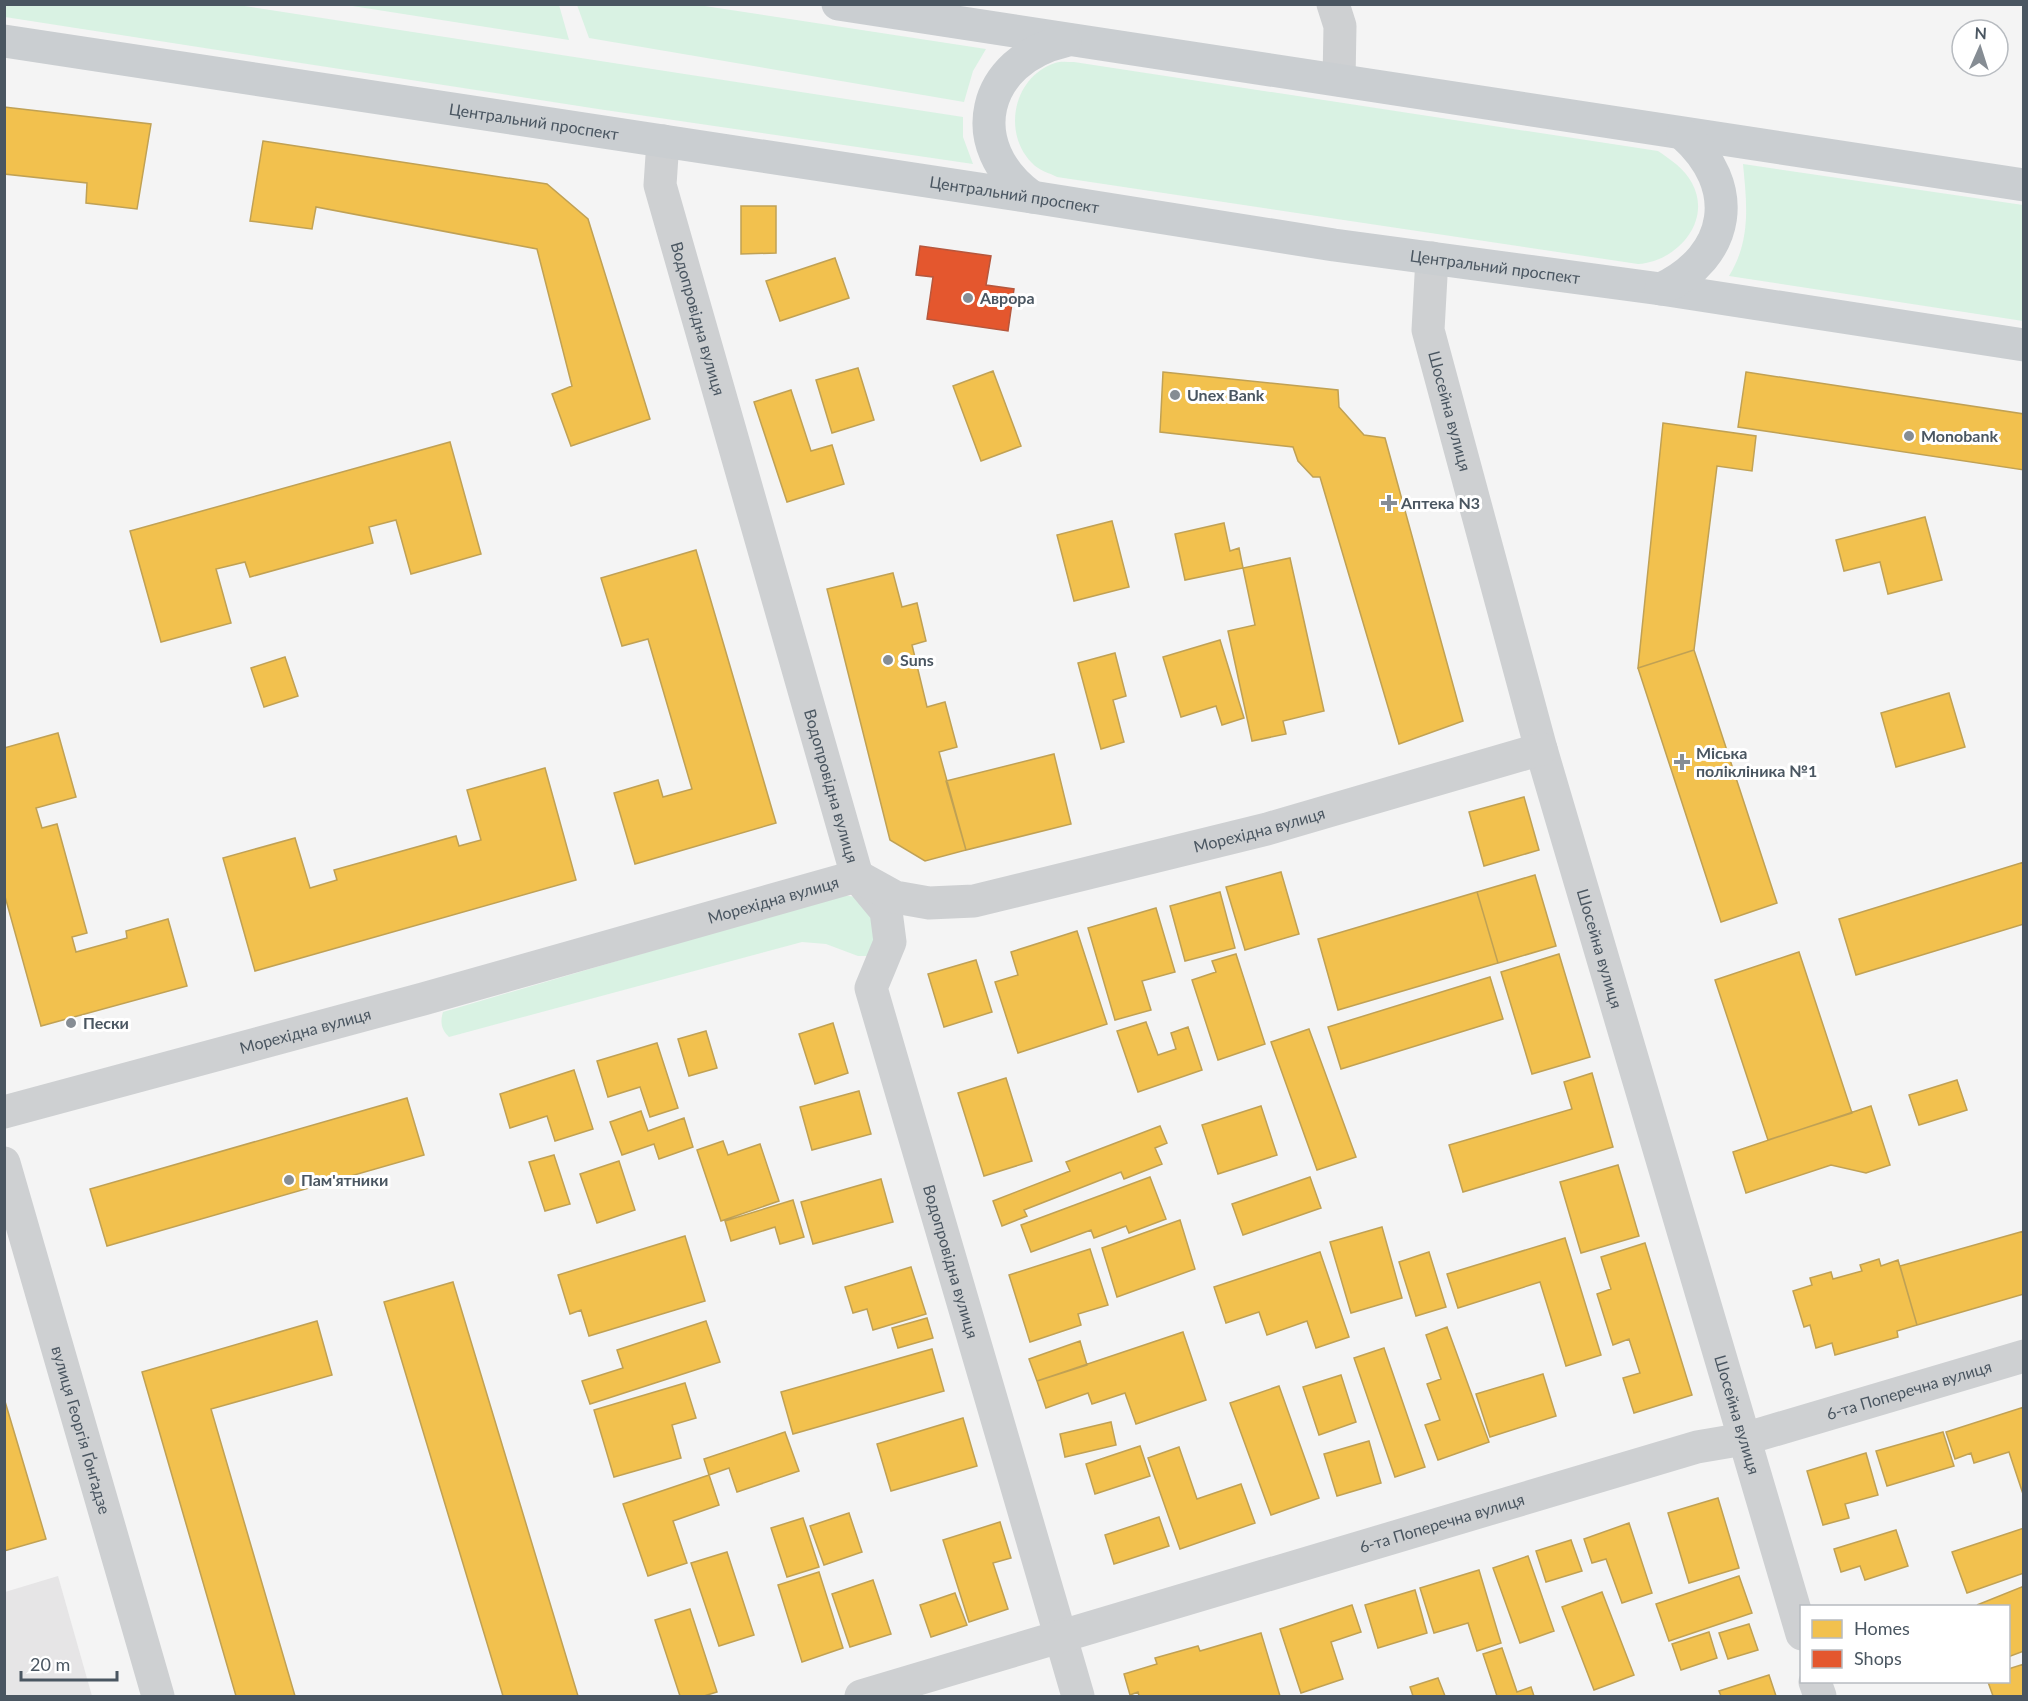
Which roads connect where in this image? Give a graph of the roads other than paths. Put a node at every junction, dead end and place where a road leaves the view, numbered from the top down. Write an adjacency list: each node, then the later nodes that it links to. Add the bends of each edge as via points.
1 (838, 4): 3 (main road)
2 (1333, 4): 5 (street, via 1340,26)
3 (1067, 40): 5 (main road); 9 (main road, via 1046,45 1014,64 994,95 990,112 989,134 994,153 1016,185)
4 (4, 41): 7 (main road, Центральний проспект)
5 (1339, 80): 6 (main road)
6 (1683, 134): 8 (main road); 11 (main road, via 1702,151 1715,172 1721,196 1720,221 1713,243 1700,263 1682,279)
7 (663, 141): 9 (main road, Центральний проспект); 14 (street, Водопровідна вулиця, via 660,185)
8 (2024, 185)
9 (1032, 196): 10 (main road, Центральний проспект)
10 (1432, 258): 11 (main road, Центральний проспект); 13 (street, Шосейна вулиця, via 1428,330)
11 (1660, 289): 12 (main road, Центральний проспект)
12 (2024, 345)
13 (1541, 749): 14 (street, Морехідна вулиця, via 1268,829 974,901 929,903 895,897); 18 (street, Шосейна вулиця)
14 (857, 876): 15 (street, Морехідна вулиця, via 435,996); 20 (street, Водопровідна вулиця, via 886,911 890,942 871,988)
15 (4, 1112)
16 (4, 1163): 21 (street, вулиця Георгія Ґонґадзе)
17 (2024, 1356): 18 (street, 6-та Поперечна вулиця)
18 (1744, 1439): 19 (street, Шосейна вулиця); 20 (street, 6-та Поперечна вулиця, via 1697,1447)
19 (1800, 1627)
20 (1061, 1637): 22 (street, 6-та Поперечна вулиця); 23 (street, Водопровідна вулиця)
21 (158, 1696)
22 (861, 1696)
23 (1078, 1696)

